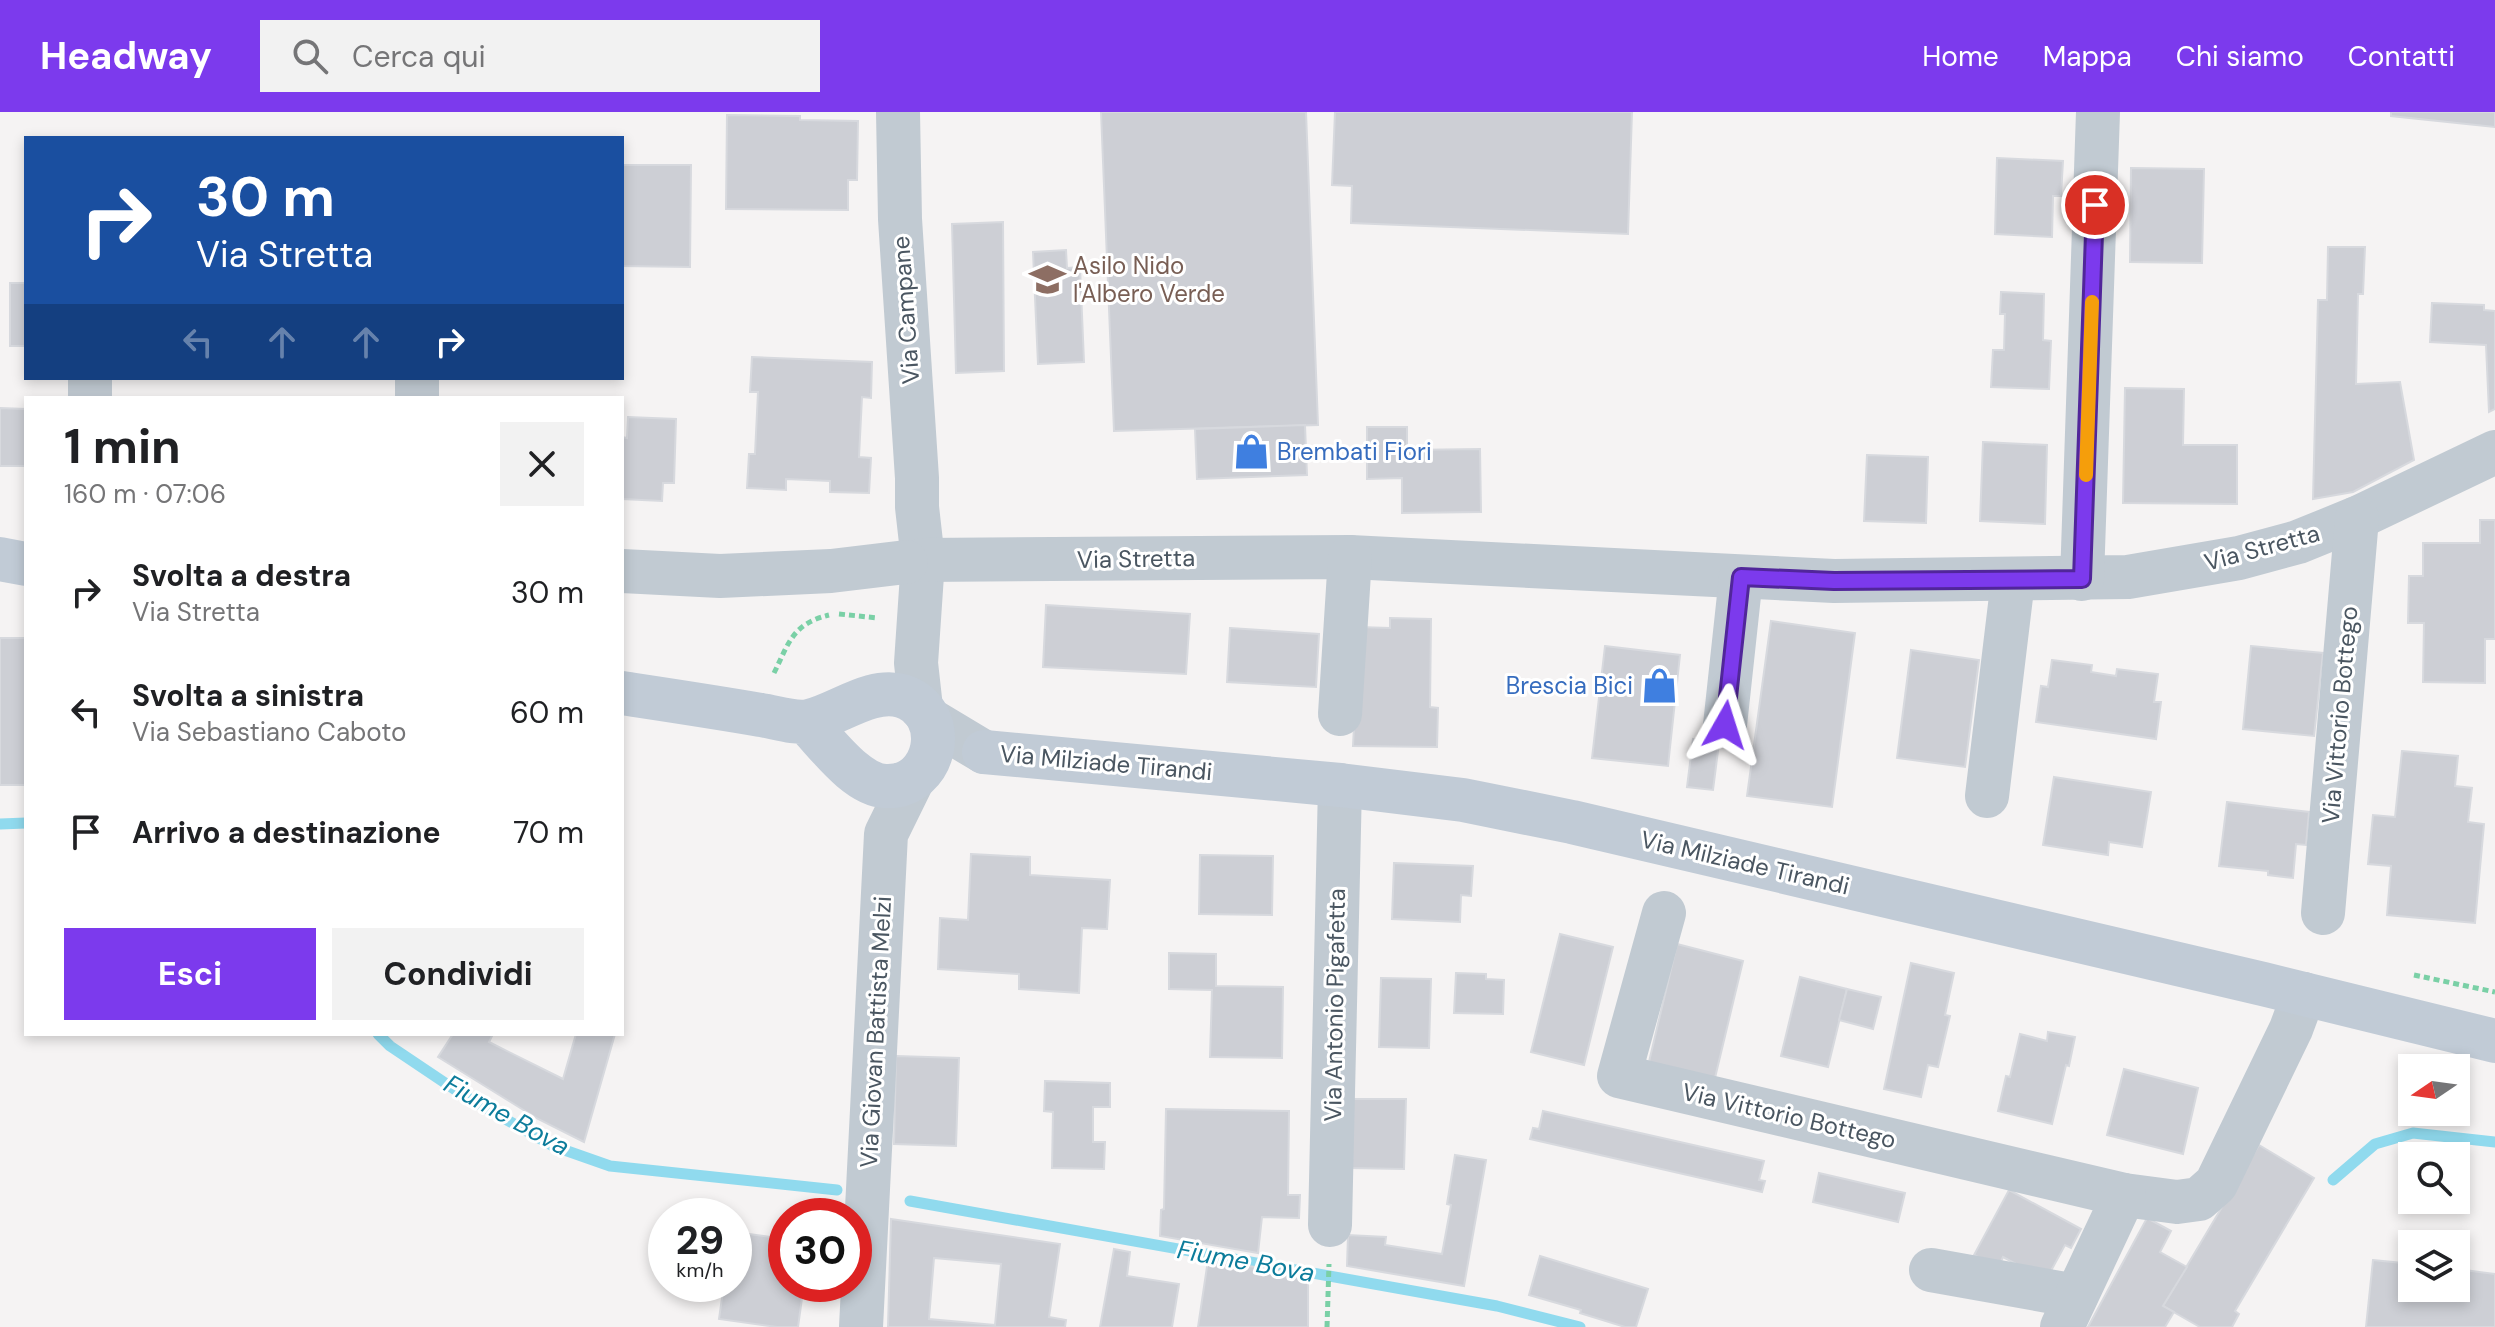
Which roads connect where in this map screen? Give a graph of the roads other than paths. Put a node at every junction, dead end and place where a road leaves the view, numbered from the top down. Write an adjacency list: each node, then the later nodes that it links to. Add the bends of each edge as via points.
1 (898, 112): 7 (street, Via Campane, via 917,478)
2 (2098, 112): 11 (street)
3 (2495, 452): 4 (street, Via Stretta)
4 (2357, 518): 11 (street, Via Stretta, via 2239,558 2128,577); 26 (street, Via Vittorio Bottego)
5 (1350, 557): 7 (street, Via Stretta); 10 (street, Via Stretta); 16 (street)
6 (0, 559): 8 (street)
7 (914, 561): 9 (street, Via Stretta, via 720,576); 14 (street, Via Campane, via 891,659); 15 (street, Via Campane, via 916,663)
8 (24, 564)
9 (624, 571)
10 (1741, 577): 12 (street, Via Stretta); 18 (street)
11 (2082, 579): 12 (street, Via Stretta)
12 (2013, 580): 23 (street)
13 (624, 693): 17 (street, Via Milziade Tirandi)
14 (867, 699): 15 (street, Via Milziade Tirandi, via 898,695); 17 (street, Via Milziade Tirandi); 20 (street, via 844,726 844,755)
15 (925, 713): 19 (street, Via Milziade Tirandi); 21 (street, via 934,746)
16 (1340, 714)
17 (806, 722): 20 (street)
18 (1725, 725)
19 (984, 752): 21 (street, Via Milziade Tirandi); 22 (street, Via Milziade Tirandi)
20 (857, 774): 21 (street, Via Milziade Tirandi, via 887,786); 24 (street, Via Giovan Battista Melzi)
21 (918, 775): 24 (street, Via Giovan Battista Melzi)
22 (1340, 785): 27 (street, Via Milziade Tirandi, via 1463,800 1572,822); 30 (street, Via Antonio Pigafetta)
23 (1987, 796)
24 (886, 834): 33 (street, Via Giovan Battista Melzi)
25 (1664, 913): 29 (street, Via Vittorio Bottego, via 1619,1076)
26 (2323, 913)
27 (2304, 994): 28 (street, Via Milziade Tirandi); 29 (street, Via Vittorio Bottego, via 2216,1184 2199,1199 2177,1202)
28 (2495, 1041)
29 (2124, 1195): 32 (street)
30 (1330, 1239)
31 (1931, 1270): 32 (street)
32 (2069, 1312)
33 (861, 1327)

